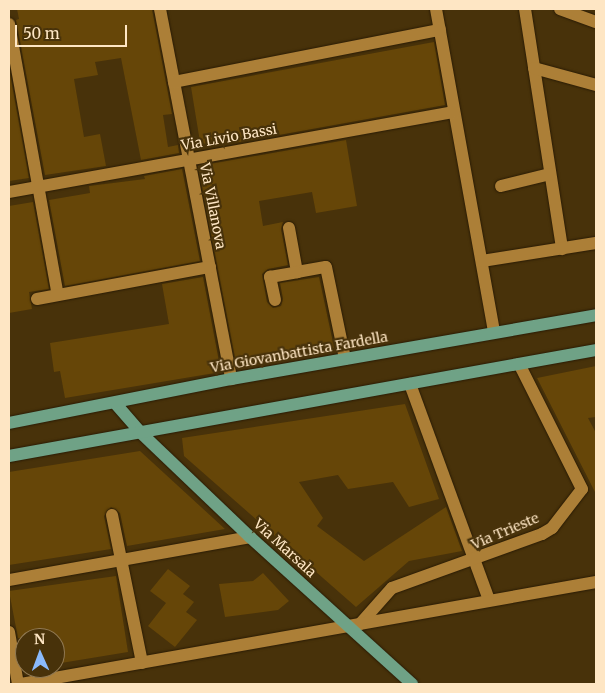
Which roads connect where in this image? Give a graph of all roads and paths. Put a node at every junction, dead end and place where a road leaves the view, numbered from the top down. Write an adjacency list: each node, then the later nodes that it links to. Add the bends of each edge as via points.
1 (160, 9): 9 (street, Via Villanova)
2 (436, 9): 7 (street)
3 (525, 9): 8 (street)
4 (560, 9): 5 (street)
5 (596, 22)
6 (9, 24): 15 (street)
7 (440, 30): 9 (street); 11 (street)
8 (534, 68): 10 (street); 13 (street)
9 (174, 82): 12 (street, Via Villanova)
10 (596, 85)
11 (454, 112): 12 (street, Via Livio Bassi); 20 (street)
12 (189, 160): 15 (street, Via Livio Bassi); 21 (street, Via Villanova)
13 (550, 174): 14 (street); 19 (street)
14 (501, 186)
15 (38, 187): 16 (street, Via Livio Bassi); 23 (street)
16 (9, 192)
17 (288, 228): 22 (street)
18 (596, 243): 19 (street)
19 (562, 249): 20 (street)
20 (482, 261): 27 (street)
21 (210, 267): 23 (street); 31 (street, Via Villanova)
22 (297, 272): 25 (street, via 270,277); 29 (street, via 326,267)
23 (58, 295): 24 (street)
24 (37, 299)
25 (275, 300)
26 (596, 316): 27 (main road, Via Giovanbattista Fardella)
27 (494, 332): 29 (main road, Via Giovanbattista Fardella)
28 (596, 350): 30 (main road)
29 (345, 359): 31 (main road, Via Giovanbattista Fardella)
30 (519, 364): 32 (main road); 40 (street, Via Trieste, via 582,489 552,528)
31 (231, 379): 33 (main road, Via Giovanbattista Fardella)
32 (410, 384): 35 (main road); 40 (street)
33 (115, 403): 34 (main road, Via Giovanbattista Fardella); 35 (main road, Via Marsala)
34 (9, 423)
35 (140, 432): 36 (main road); 38 (main road, Via Marsala)
36 (9, 456)
37 (112, 515): 39 (street)
38 (250, 537): 39 (street); 44 (main road, Via Marsala)
39 (121, 560): 41 (street); 46 (street)
40 (474, 560): 43 (street); 44 (street, Via Trieste, via 392,588)
41 (9, 580)
42 (596, 582): 43 (street)
43 (489, 600): 44 (street)
44 (354, 625): 46 (street); 48 (main road, Via Marsala)
45 (9, 632): 47 (street)
46 (142, 663): 47 (street)
47 (20, 684)
48 (412, 684)

